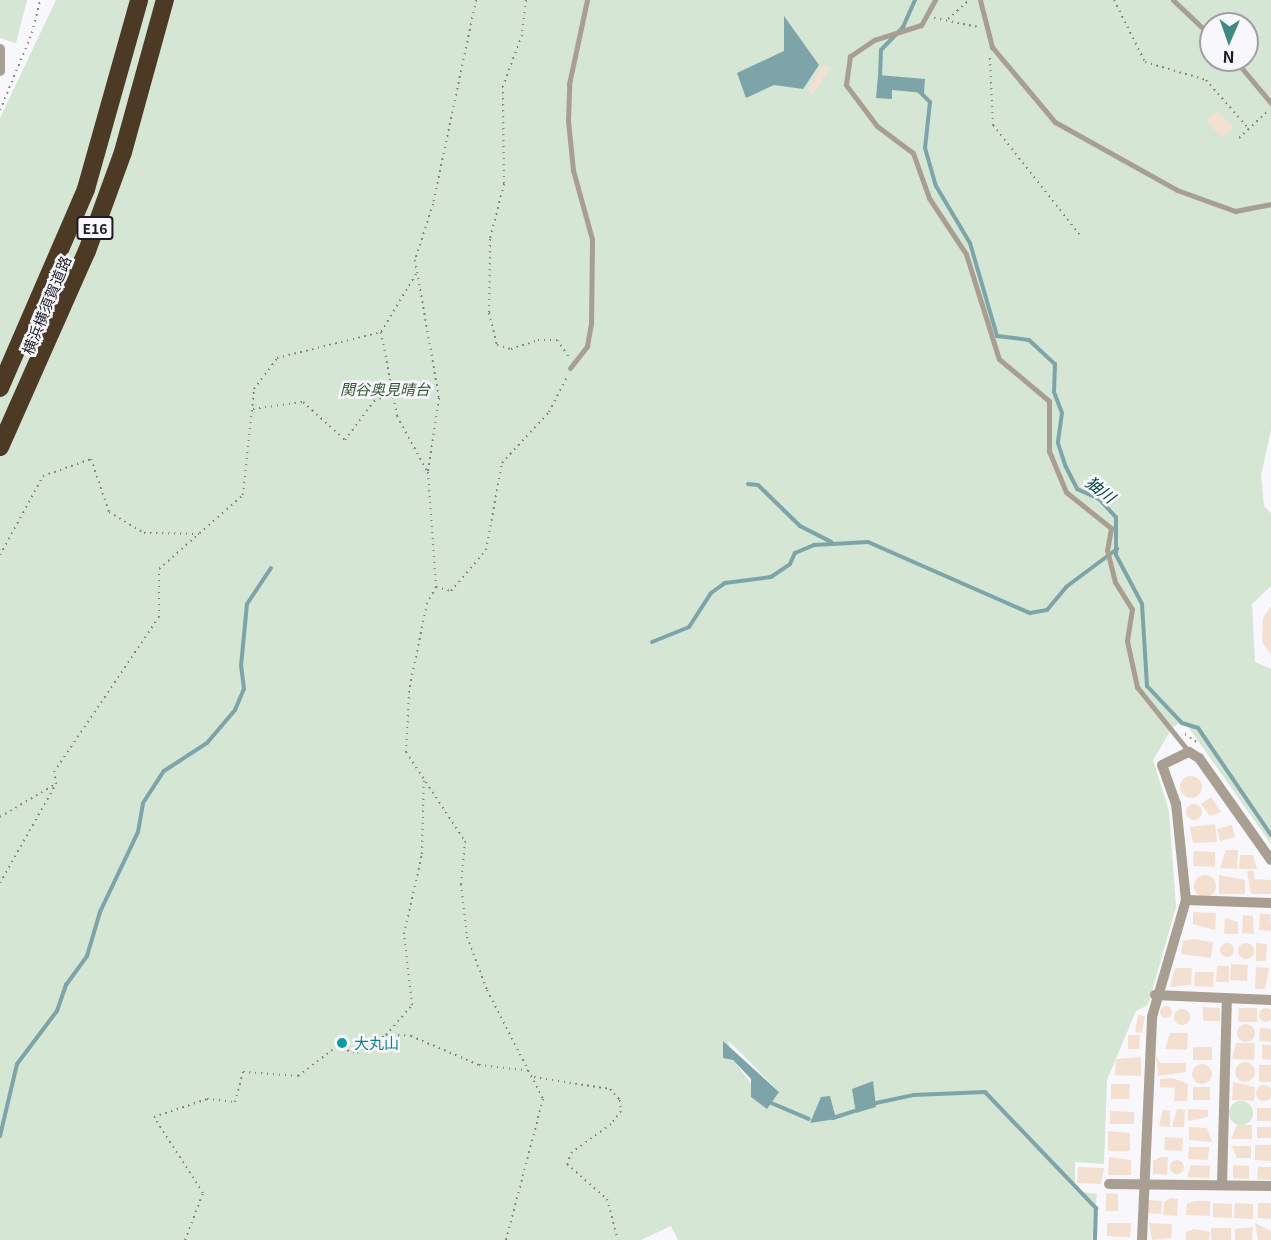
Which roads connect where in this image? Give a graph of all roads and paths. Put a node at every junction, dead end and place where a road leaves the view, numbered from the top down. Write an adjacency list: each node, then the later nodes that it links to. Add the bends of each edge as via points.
1 (39, 0): 21 (path, via 32,33)
2 (139, 0): 29 (highway, 横浜横須賀道路 / E16, via 86,189)
3 (165, 0): 32 (highway, 横浜横須賀道路 / E16, via 140,96 91,240 46,354)
4 (476, 0): 26 (path)
5 (526, 0): 28 (path, via 522,35 503,86 504,184 490,239 489,313 497,345 511,350 538,340 557,340 568,350)
6 (587, 0): 28 (lane, via 569,84 568,121 573,170 592,239 591,324 587,346)
7 (935, 0): 12 (lane)
8 (969, 0): 13 (path)
9 (980, 0): 15 (lane)
10 (1114, 0): 22 (path, via 1145,62 1206,80)
11 (1173, 0): 14 (lane)
12 (926, 17): 13 (path); 37 (lane, via 850,56 846,85 877,126 913,153 929,198 966,254 999,358 1049,401 1049,451 1066,492 1111,528 1107,550 1110,562 1132,609 1127,640 1137,687)
13 (948, 19): 15 (path)
14 (1199, 25)
15 (987, 30): 16 (lane)
16 (992, 47): 24 (lane, via 1055,123 1178,190 1234,211); 25 (path, via 993,125)
17 (0, 49): 18 (street)
18 (0, 71)
19 (1245, 72): 20 (lane)
20 (1271, 105): 22 (path)
21 (0, 110)
22 (1250, 129): 23 (path)
23 (1239, 138)
24 (1271, 204)
25 (1080, 235)
26 (416, 274): 27 (path); 33 (path, via 439,398)
27 (381, 332): 30 (path); 31 (path, via 277,358 254,389)
28 (570, 368): 36 (path, via 549,412 502,464 486,550 451,591)
29 (0, 388)
30 (392, 393): 31 (path, via 374,401 345,440 303,402); 33 (path, via 397,416)
31 (252, 410): 34 (path, via 243,495)
32 (0, 447)
33 (428, 472): 36 (path)
34 (199, 534): 35 (path, via 144,533 109,512 91,459 44,476); 39 (path, via 159,569 159,617 54,772)
35 (0, 555)
36 (436, 587): 38 (path, via 427,603 409,691 406,752)
37 (1189, 752): 41 (street, via 1199,758); 43 (street, via 1162,765 1176,804)
38 (424, 775): 48 (path, via 422,854 404,934 412,1005); 49 (path, via 465,841 461,884 467,937 487,990)
39 (56, 784): 40 (path); 42 (path)
40 (0, 817)
41 (1271, 860)
42 (0, 883)
43 (1186, 900): 44 (street); 45 (street)
44 (1271, 903)
45 (1155, 995): 46 (street); 52 (street)
46 (1227, 998): 47 (street); 53 (street)
47 (1271, 1000)
48 (386, 1035): 49 (path, via 411,1036 479,1065); 55 (path, via 357,1053 336,1047 298,1076 243,1072 235,1102 207,1099 154,1117 203,1193)
49 (532, 1071): 50 (path)
50 (534, 1077): 56 (path, via 543,1099 539,1129); 57 (path, via 610,1089 620,1100 621,1111 611,1124 572,1152 567,1164 607,1199)
51 (1109, 1184): 52 (street)
52 (1143, 1184): 53 (street); 58 (street)
53 (1222, 1185): 54 (street)
54 (1271, 1186)
55 (185, 1240)
56 (507, 1240)
57 (618, 1240)
58 (1142, 1240)

